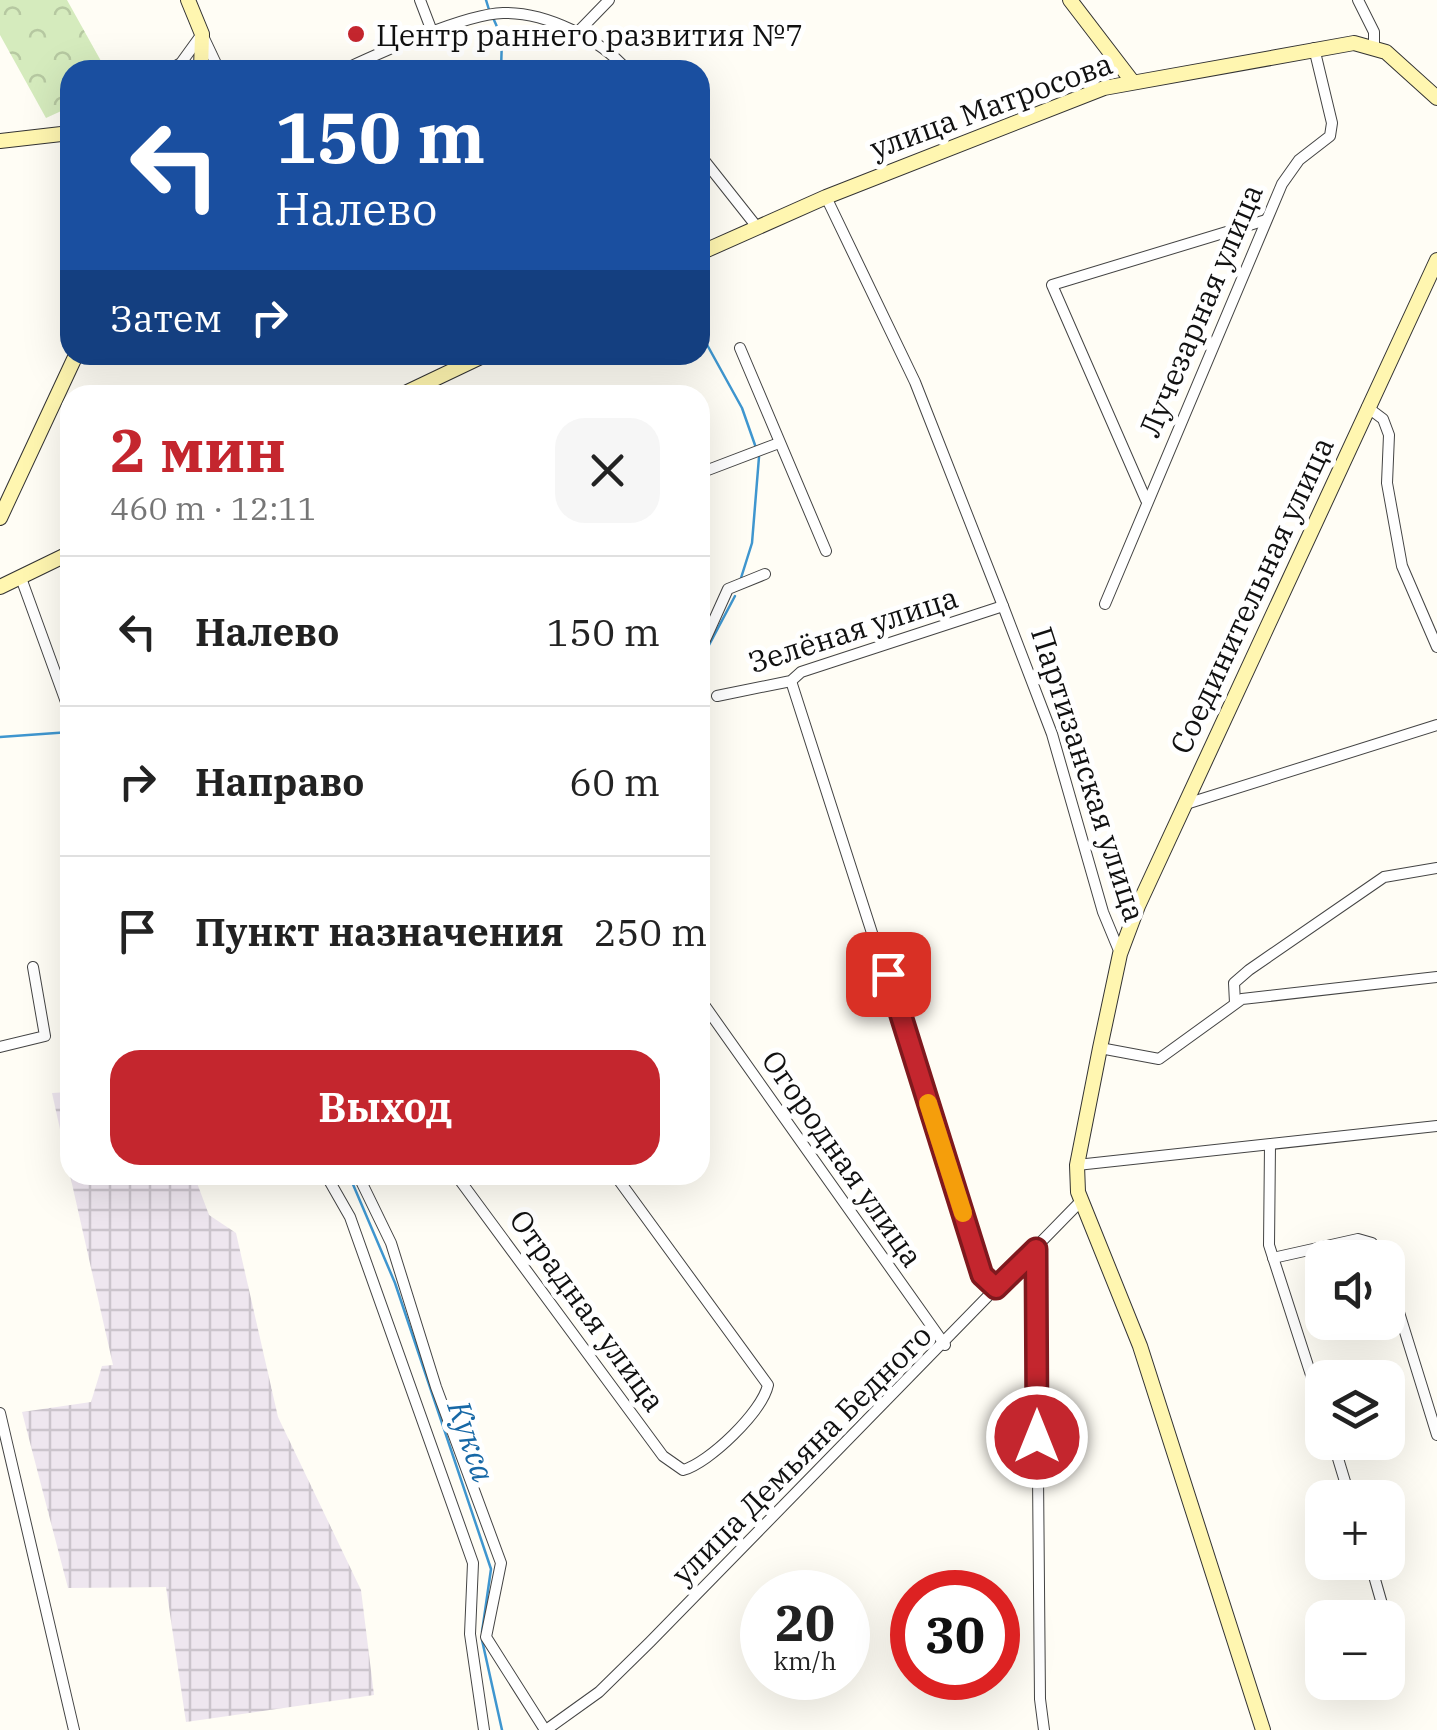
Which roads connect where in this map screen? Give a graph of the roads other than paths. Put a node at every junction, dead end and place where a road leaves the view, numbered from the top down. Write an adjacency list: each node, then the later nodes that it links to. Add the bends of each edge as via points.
1 (188, 0): 6 (street)
2 (420, 0): 7 (street)
3 (609, 0): 8 (street)
4 (1070, 0): 17 (street)
5 (1358, 0): 9 (street)
6 (202, 34): 11 (street); 12 (street); 13 (street); 14 (street)
7 (432, 34): 8 (street, via 502,13); 15 (street)
8 (577, 34): 16 (street)
9 (1374, 45): 10 (street, улица Матросова); 18 (street)
10 (1314, 48): 17 (street, улица Матросова); 23 (street, Лучезарная улица, via 1330,136 1289,172)
11 (184, 60)
12 (192, 60)
13 (201, 60)
14 (214, 60)
15 (368, 60)
16 (618, 60)
17 (1132, 81): 22 (street, улица Матросова, via 1039,110)
18 (1437, 98)
19 (60, 134): 20 (street)
20 (0, 142)
21 (710, 168): 24 (street)
22 (826, 197): 24 (street, улица Матросова); 42 (street, Партизанская улица, via 915,382)
23 (1266, 220): 34 (street, Лучезарная улица); 34 (street, via 1052,285)
24 (757, 227): 25 (street, улица Матросова)
25 (710, 249)
26 (1437, 260): 31 (street, Соединительная улица)
27 (740, 348): 32 (street)
28 (464, 365): 29 (street)
29 (422, 385)
30 (60, 389): 35 (street)
31 (1368, 408): 44 (street, via 1389,435 1387,483 1402,566); 49 (street, Соединительная улица)
32 (779, 444): 33 (street); 36 (street)
33 (710, 469)
34 (1146, 500): 41 (street, Лучезарная улица)
35 (0, 518)
36 (826, 551)
37 (60, 558): 39 (street)
38 (765, 574): 43 (street, Зелёная улица, via 728,589)
39 (20, 578): 40 (street); 46 (street)
40 (0, 587)
41 (1106, 604)
42 (1004, 606): 45 (street, Зелёная улица); 51 (street, Партизанская улица, via 1052,734)
43 (710, 630)
44 (1437, 647)
45 (791, 680): 47 (street, Зелёная улица); 69 (street, via 982,1275)
46 (60, 686)
47 (718, 696)
48 (1437, 726): 49 (street)
49 (1186, 804): 51 (street, Соединительная улица)
50 (1437, 868): 54 (street, via 1384,878 1249,970 1234,984)
51 (1120, 954): 57 (street, Партизанская улица)
52 (34, 967): 56 (street, via 44,1036)
53 (1437, 976): 54 (street)
54 (1234, 1003): 57 (street, via 1159,1060)
55 (710, 1013): 71 (street, Огородная улица)
56 (0, 1047)
57 (1100, 1048): 60 (street, Партизанская улица)
58 (1437, 1126): 59 (street)
59 (1270, 1146): 60 (street); 68 (street)
60 (1077, 1165): 65 (street, Партизанская улица)
61 (332, 1185): 76 (street, via 350,1217 473,1563 470,1634)
62 (363, 1185): 77 (street, via 391,1244 501,1563 486,1637)
63 (463, 1185): 64 (street, Отрадная улица, via 663,1456 682,1470 696,1466 748,1418 768,1385)
64 (623, 1185)
65 (1081, 1201): 66 (street, улица Демьяна Бедного); 79 (street, Партизанская улица, via 1140,1346)
66 (1036, 1249): 69 (street, улица Демьяна Бедного); 78 (street)
67 (1305, 1251): 68 (street)
68 (1273, 1258): 72 (street)
69 (996, 1288): 71 (street, улица Демьяна Бедного)
70 (1405, 1332): 74 (street)
71 (945, 1345): 77 (street, улица Демьяна Бедного, via 612,1679)
72 (1306, 1360)
73 (0, 1413): 75 (street)
74 (1437, 1435)
75 (74, 1730)
76 (484, 1730)
77 (546, 1730)
78 (1044, 1730)
79 (1263, 1730)

